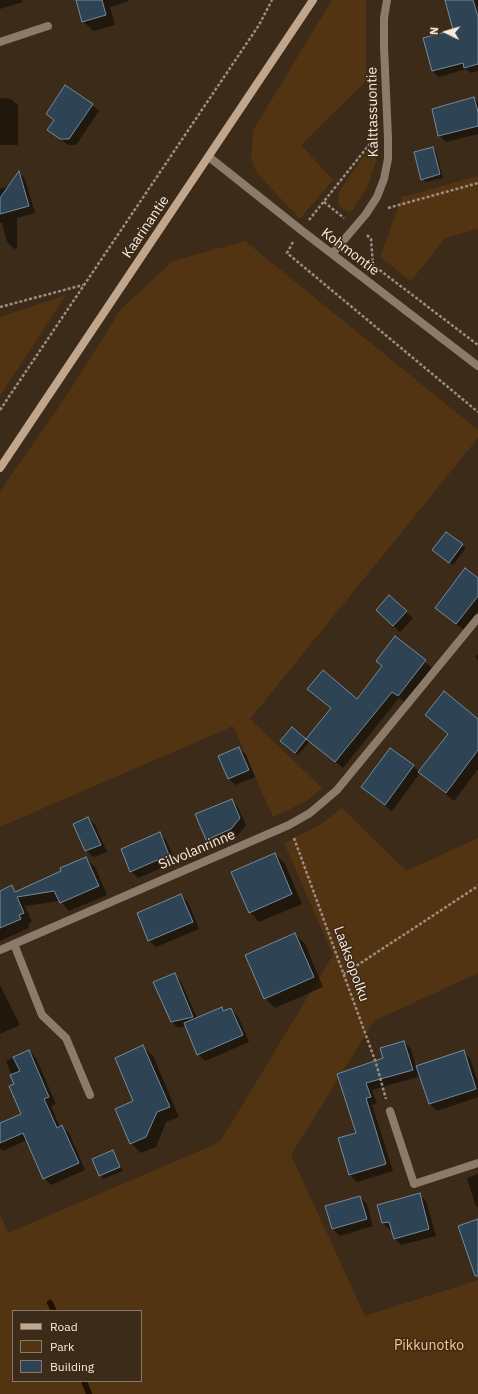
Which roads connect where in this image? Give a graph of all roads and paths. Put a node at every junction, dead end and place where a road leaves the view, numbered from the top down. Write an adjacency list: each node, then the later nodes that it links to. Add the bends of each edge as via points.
1 (272, 0): 14 (path, via 259,25)
2 (313, 0): 7 (main road, Kaarinantie)
3 (386, 0): 10 (street, Kalttassuontie, via 384,40 388,159 377,197)
4 (48, 26): 5 (street)
5 (0, 42)
6 (375, 138): 9 (path)
7 (208, 157): 12 (street, Kohmontie); 20 (main road, Kaarinantie)
8 (478, 184): 10 (path)
9 (324, 202): 11 (path); 12 (path)
10 (366, 214): 11 (street, Kalttassuontie)
11 (356, 227): 13 (street, Kalttassuontie); 16 (path, via 371,238 373,265)
12 (301, 230): 13 (street, Kohmontie); 19 (path, via 286,253)
13 (332, 254): 17 (street, Kohmontie)
14 (83, 285): 15 (path); 18 (path)
15 (0, 307)
16 (478, 345)
17 (478, 366)
18 (0, 410)
19 (478, 412)
20 (0, 468)
21 (478, 618): 22 (street, Silvolanrinne, via 337,790 310,813)
22 (289, 825): 24 (street, Silvolanrinne); 26 (path, Laaksopolku)
23 (478, 886): 26 (path)
24 (14, 944): 25 (street, Silvolanrinne); 27 (street, via 42,1015 66,1038)
25 (0, 950)
26 (344, 974): 28 (path, Laaksopolku, via 376,1063)
27 (90, 1095)
28 (390, 1111): 29 (street, via 414,1184)
29 (478, 1163)

